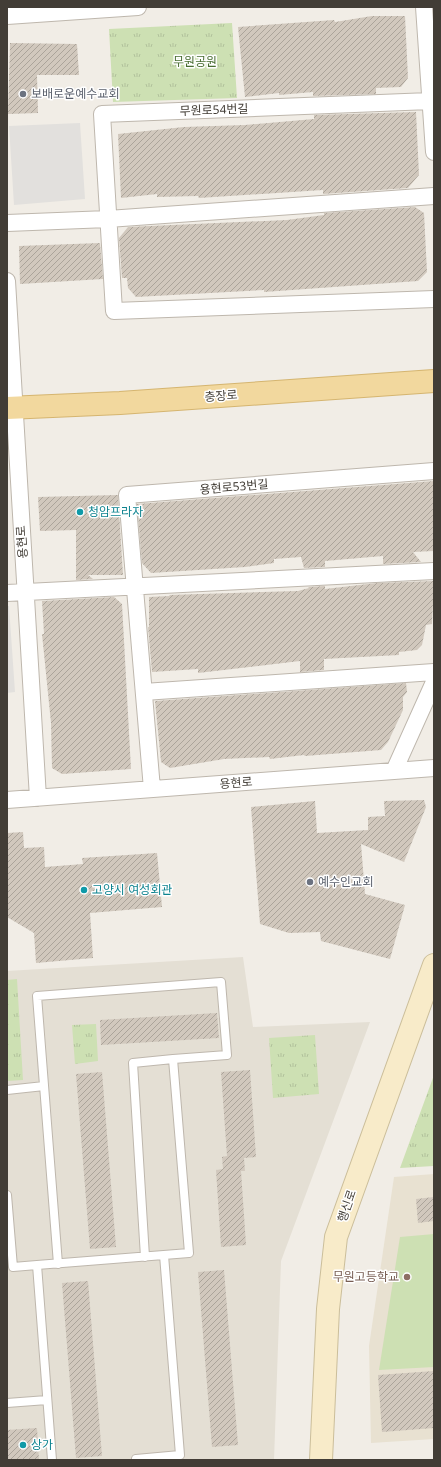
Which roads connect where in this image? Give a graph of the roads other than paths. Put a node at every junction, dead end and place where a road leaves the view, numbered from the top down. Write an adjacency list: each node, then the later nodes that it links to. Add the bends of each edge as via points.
1 (138, 7): 3 (street)
2 (424, 7): 4 (street)
3 (7, 16)
4 (430, 101): 5 (street); 7 (street, 무원로54번길, via 102,114)
5 (434, 152)
6 (434, 196): 7 (street)
7 (108, 219): 8 (street); 10 (street, 무원로54번길, via 114,311)
8 (7, 223)
9 (7, 281): 12 (street, 용현로)
10 (434, 298)
11 (434, 381): 12 (main road, 충장로, via 120,403)
12 (10, 407): 16 (street, 용현로)
13 (434, 471): 15 (street, 용현로53번길, via 127,495)
14 (434, 572): 15 (street)
15 (135, 588): 16 (street); 20 (street, 용현로53번길)
16 (25, 592): 17 (street); 24 (street, 용현로)
17 (7, 593)
18 (434, 672): 20 (street)
19 (434, 682): 22 (street)
20 (144, 692): 23 (street, 용현로53번길)
21 (434, 768): 22 (street, 용현로)
22 (394, 771): 23 (street, 용현로)
23 (152, 789): 24 (street, 용현로)
24 (38, 798): 25 (street, 용현로)
25 (7, 800)
26 (434, 964): 39 (main road, 행신로, via 336,1237 328,1309)
27 (173, 1059): 28 (lane, via 227,1055 221,982 37,996); 31 (lane, via 189,1254); 32 (lane, via 133,1063)
28 (44, 1086): 29 (lane); 33 (lane)
29 (7, 1090)
30 (7, 1195): 34 (lane, via 13,1267)
31 (164, 1255): 32 (lane); 37 (lane, via 180,1455)
32 (145, 1257): 33 (lane)
33 (58, 1264): 34 (lane)
34 (37, 1265): 35 (lane)
35 (47, 1400): 36 (lane); 38 (lane)
36 (7, 1403)
37 (136, 1459)
38 (52, 1460)
39 (321, 1460)

